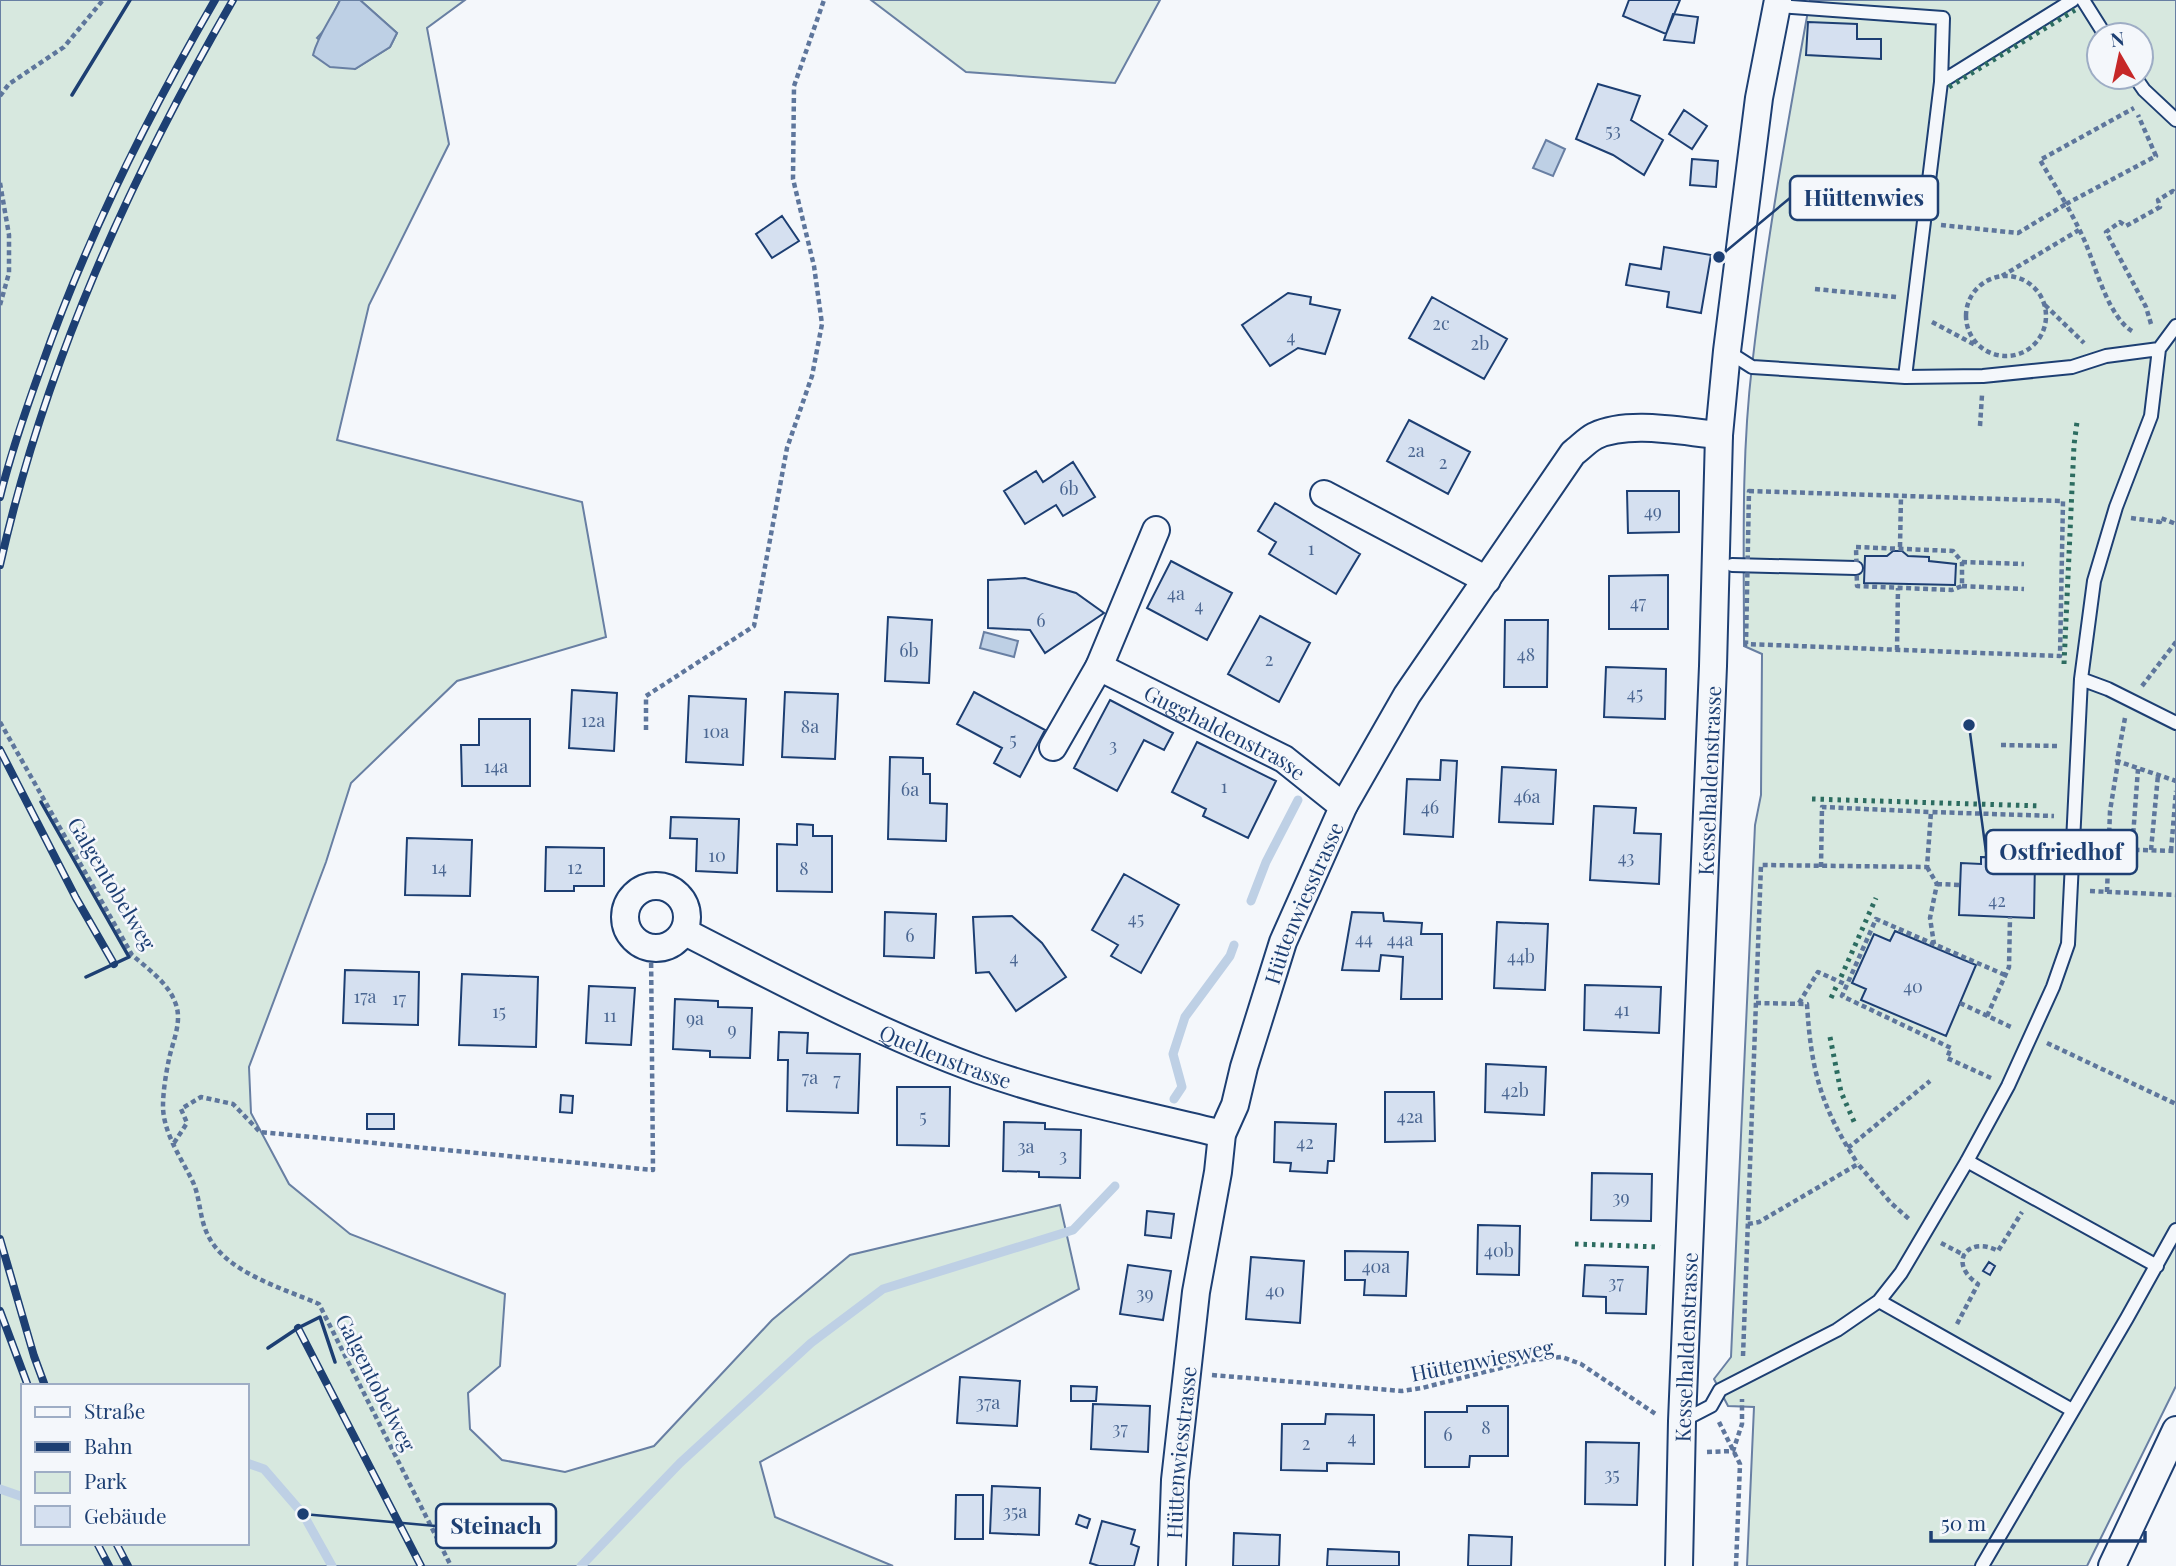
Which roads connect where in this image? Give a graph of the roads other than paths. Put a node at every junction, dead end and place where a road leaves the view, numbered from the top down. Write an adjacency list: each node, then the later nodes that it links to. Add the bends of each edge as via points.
1 (2073, 0): 5 (lane)
2 (2083, 0): 4 (lane)
3 (1777, 3): 5 (lane, via 1943,18); 10 (street, Kesselhaldenstrasse, via 1759,98)
4 (2096, 21)
5 (1941, 82): 11 (lane)
6 (2146, 91): 7 (lane)
7 (2176, 120)
8 (2176, 326): 9 (lane)
9 (2158, 349): 11 (lane, via 2072,367 1983,376); 19 (lane, via 2151,416 2094,581)
10 (1727, 351): 11 (lane, via 1752,367); 12 (street, Kesselhaldenstrasse)
11 (1905, 377)
12 (1719, 435): 17 (street, Hüttenwiesstrasse, via 1642,428 1594,437 1573,453); 30 (street, Kesselhaldenstrasse, via 1712,694)
13 (1324, 495): 17 (street)
14 (1156, 530): 18 (street)
15 (1732, 565): 16 (lane)
16 (1856, 568)
17 (1487, 580): 22 (street, Hüttenwiesstrasse, via 1407,695)
18 (1099, 667): 21 (street); 22 (street, Gugghaldenstrasse, via 1284,759)
19 (2081, 679): 20 (lane); 25 (lane, via 2068,944 2008,1086)
20 (2176, 723)
21 (1053, 747)
22 (1344, 805): 24 (street, Hüttenwiesstrasse, via 1283,942 1235,1105)
23 (685, 932): 23 (street, via 671,946 651,949 634,939 625,922 628,904 640,890 660,886 678,895 688,912); 24 (street, Quellenstrasse, via 850,1016 979,1070 1075,1099)
24 (1222, 1134): 32 (street, Hüttenwiesstrasse, via 1186,1373)
25 (1967, 1161): 27 (lane); 28 (lane, via 1901,1273)
26 (2176, 1230): 27 (lane)
27 (2157, 1266): 29 (lane)
28 (1879, 1301): 29 (lane); 30 (lane, via 1837,1330 1720,1390 1711,1406)
29 (2073, 1410): 34 (lane)
30 (1674, 1420): 33 (street, Kesselhaldenstrasse)
31 (2176, 1430): 35 (street)
32 (1172, 1566)
33 (1679, 1566)
34 (1982, 1566)
35 (2112, 1566)

